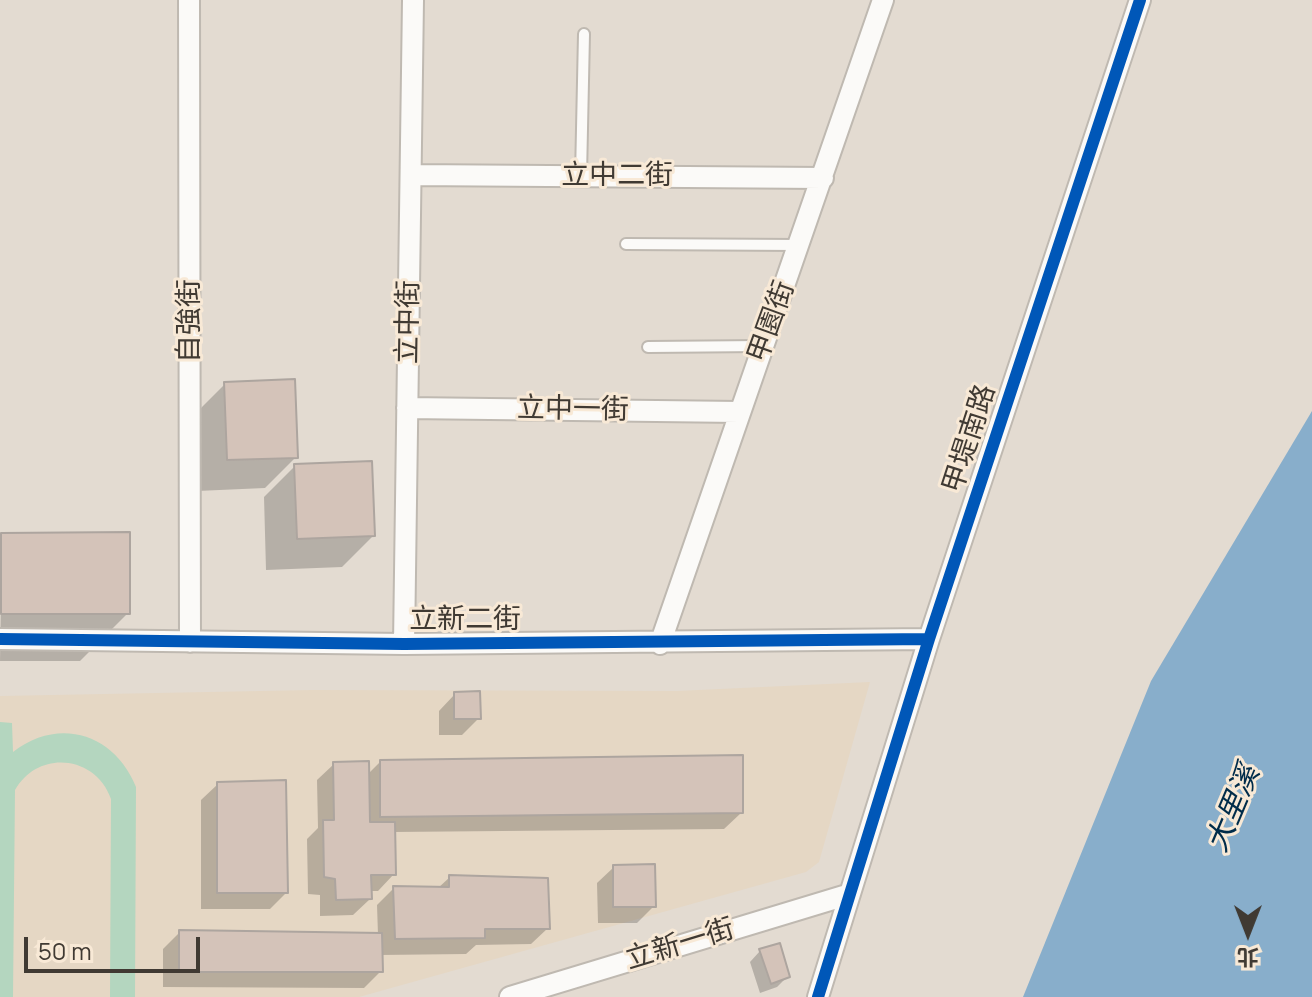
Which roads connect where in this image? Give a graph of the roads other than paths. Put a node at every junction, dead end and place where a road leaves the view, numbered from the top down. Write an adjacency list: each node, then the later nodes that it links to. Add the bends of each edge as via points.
1 (189, 0): 17 (street, 自強街)
2 (413, 0): 6 (street, 立中街)
3 (883, 0): 8 (street, 甲園街)
4 (1140, 0): 16 (street, 甲堤南路)
5 (584, 34): 7 (lane)
6 (412, 175): 7 (street, 立中二街); 13 (street, 立中街)
7 (581, 176): 8 (street, 立中二街)
8 (823, 178): 10 (street, 甲園街)
9 (626, 244): 10 (lane)
10 (800, 245): 11 (street, 甲園街)
11 (762, 346): 12 (lane); 14 (street, 甲園街)
12 (648, 347)
13 (407, 408): 14 (street, 立中一街); 18 (street, 立中街)
14 (739, 412): 19 (street, 甲園街)
15 (0, 639): 17 (street, 立新二街)
16 (929, 639): 19 (street, 立新二街); 20 (street, 甲堤南路)
17 (190, 642): 18 (street, 立新二街)
18 (404, 644): 19 (street, 立新二街)
19 (660, 644)
20 (850, 894): 21 (street, 立新一街); 24 (street, 甲堤南路)
21 (587, 975): 22 (street, 立新一街); 23 (street)
22 (510, 997)
23 (581, 997)
24 (818, 997)

